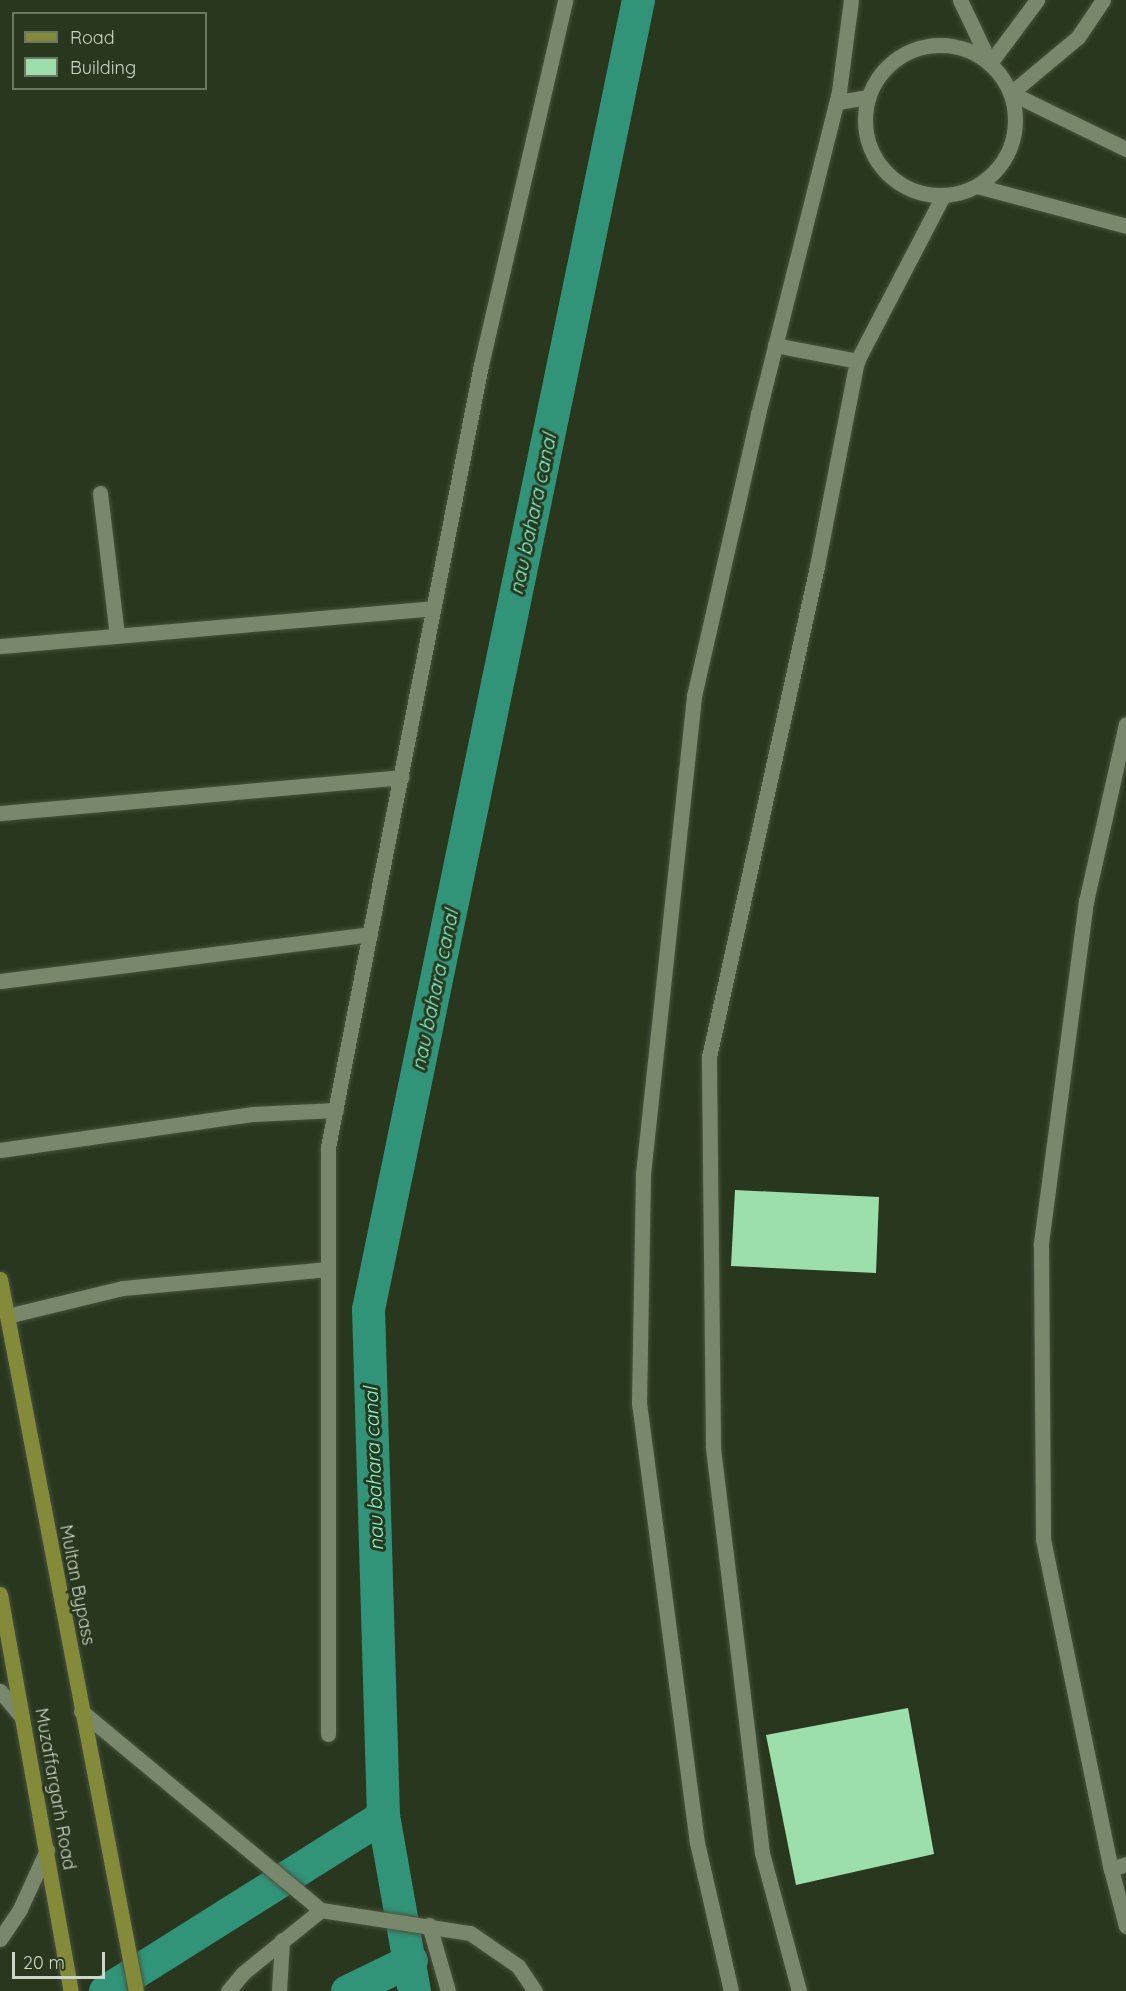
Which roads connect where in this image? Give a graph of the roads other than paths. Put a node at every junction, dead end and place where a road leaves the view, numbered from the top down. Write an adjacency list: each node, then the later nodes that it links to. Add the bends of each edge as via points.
1 (565, 0): 17 (street, via 481,365)
2 (851, 0): 9 (street)
3 (960, 0): 6 (street)
4 (1037, 0): 6 (street)
5 (1103, 0): 7 (street, via 1078,37)
6 (990, 63): 7 (street); 8 (street, via 958,47 921,47 889,65)
7 (1011, 93): 10 (street); 11 (street, via 1016,129 1011,147 1003,163)
8 (869, 97): 9 (street); 12 (street, via 866,134 880,167 908,189)
9 (837, 102): 14 (street)
10 (1126, 149)
11 (977, 186): 12 (street); 13 (street)
12 (943, 196): 15 (street)
13 (1126, 226)
14 (775, 345): 15 (street); 48 (street, via 694,696 642,1174 639,1404 697,1843)
15 (857, 362): 49 (street, via 817,566 709,1057 713,1446 762,1853)
16 (100, 493): 18 (street)
17 (434, 608): 18 (street); 21 (street)
18 (117, 635): 19 (street)
19 (0, 646)
20 (1126, 724): 36 (street, via 1086,901 1041,1244 1043,1539)
21 (400, 777): 22 (street); 23 (street)
22 (0, 813)
23 (370, 934): 24 (street); 25 (street)
24 (0, 981)
25 (336, 1110): 26 (street, via 253,1114); 27 (street, via 328,1146)
26 (0, 1150)
27 (328, 1269): 29 (street, via 123,1288); 34 (street)
28 (0, 1279): 29 (main road, Multan Bypass)
29 (7, 1316): 32 (main road, Multan Bypass)
30 (0, 1594): 33 (main road, Muzaffargarh Road)
31 (0, 1691): 33 (street)
32 (81, 1711): 37 (street); 43 (main road, Multan Bypass)
33 (22, 1717): 35 (main road, Muzaffargarh Road)
34 (328, 1734)
35 (47, 1850): 40 (street, via 20,1909); 42 (main road, Muzaffargarh Road)
36 (1119, 1866): 39 (street)
37 (321, 1910): 38 (street); 41 (street)
38 (429, 1925): 46 (street); 47 (street, via 470,1934 518,1966)
39 (1126, 1926)
40 (0, 1940)
41 (282, 1940): 44 (street); 45 (street)
42 (71, 1991)
43 (136, 1991)
44 (228, 1991)
45 (279, 1991)
46 (448, 1991)
47 (535, 1991)
48 (731, 1991)
49 (799, 1991)

